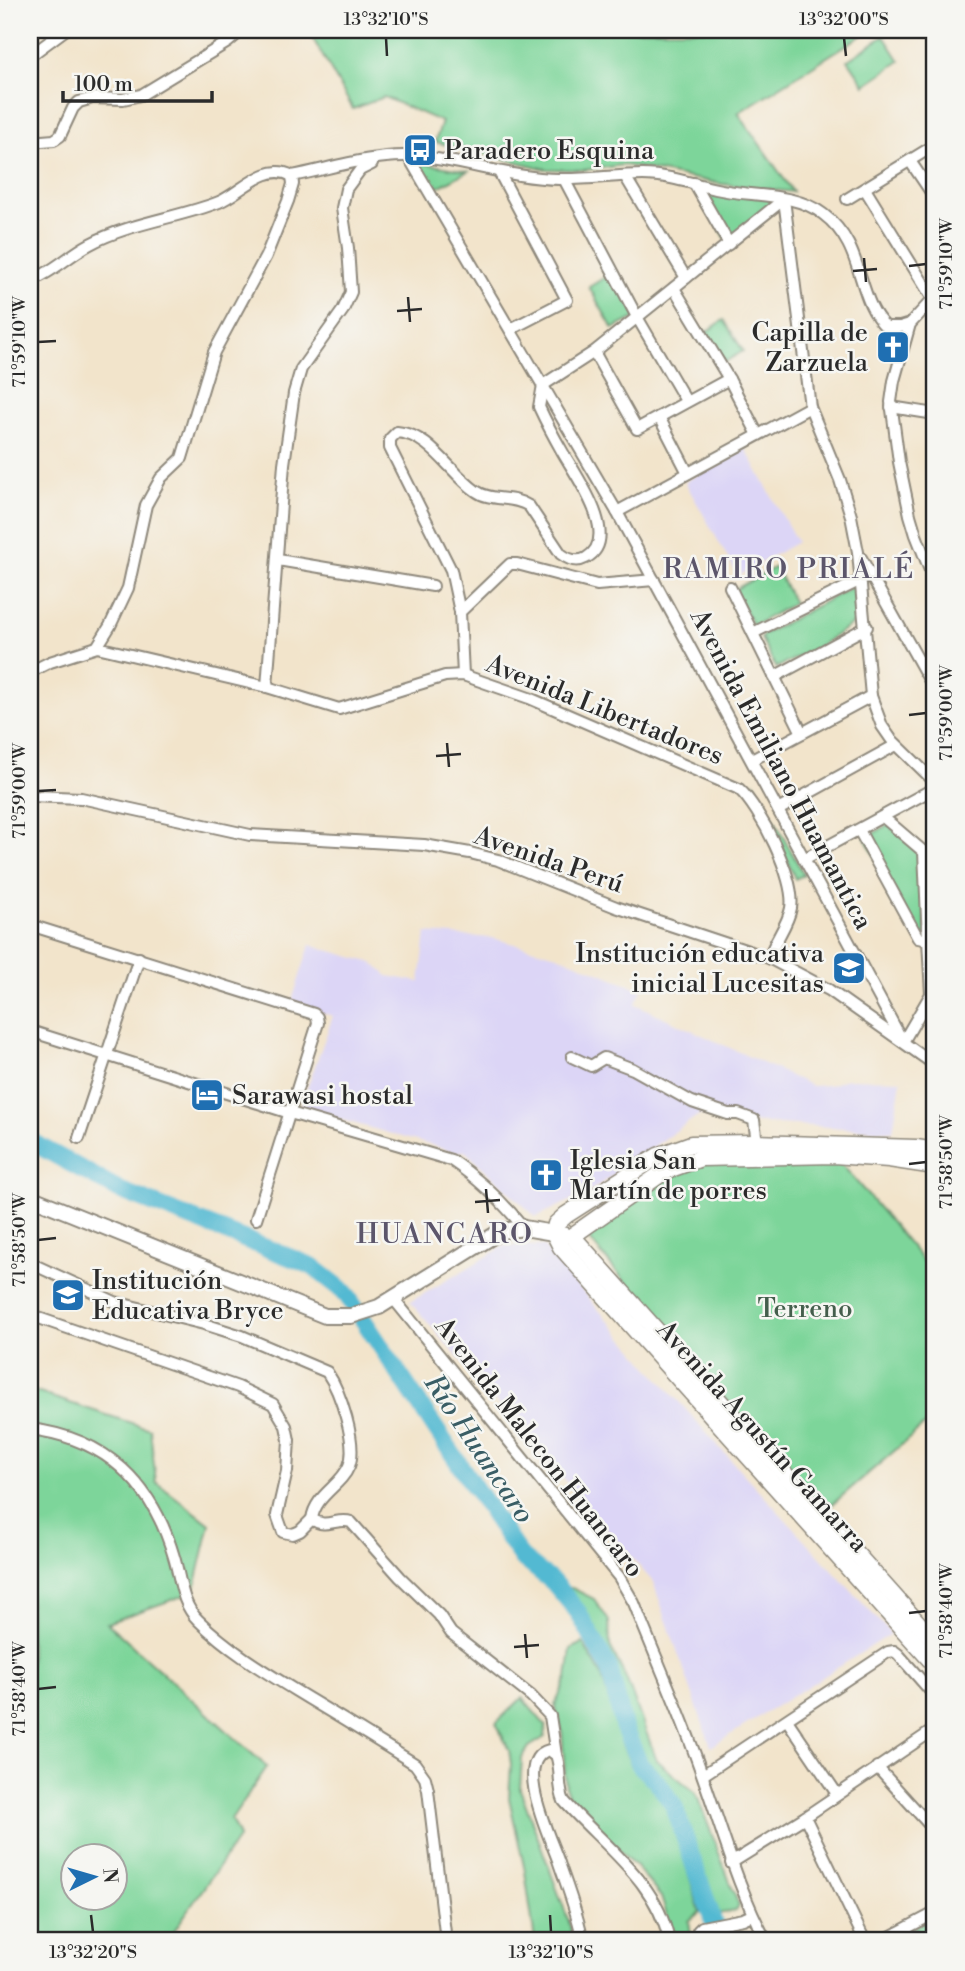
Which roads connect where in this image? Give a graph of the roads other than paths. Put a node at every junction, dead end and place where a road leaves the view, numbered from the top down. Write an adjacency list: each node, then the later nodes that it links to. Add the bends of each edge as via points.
1 (65, 30): 3 (street)
2 (242, 30): 4 (street, via 141,95 79,102 60,136)
3 (30, 56)
4 (30, 142)
5 (935, 145): 8 (street)
6 (408, 156): 7 (street); 9 (street); 25 (street, Avenida Emiliano Huamantica)
7 (387, 157): 10 (street); 38 (street, via 360,170 346,188 342,208 351,292 301,369 294,393)
8 (910, 161): 14 (street); 15 (street)
9 (499, 172): 12 (street); 25 (street, via 567,300)
10 (292, 176): 20 (street, via 260,177 219,202 105,237); 47 (street, via 288,201 266,256 214,352 182,458 161,478 146,505 128,587)
11 (625, 176): 12 (street); 13 (street); 19 (street)
12 (564, 179): 23 (street)
13 (694, 183): 16 (street); 18 (street)
14 (865, 189): 17 (street); 22 (street)
15 (935, 198)
16 (784, 199): 18 (street); 24 (street, via 816,209 840,231 858,263 876,317 887,327); 30 (street)
17 (847, 199)
18 (729, 244): 19 (street)
19 (686, 278): 21 (street)
20 (30, 281)
21 (674, 288): 23 (street); 27 (street)
22 (934, 298): 24 (street)
23 (637, 317): 26 (street); 29 (street)
24 (910, 324): 31 (street)
25 (511, 329): 28 (street, Avenida Emiliano Huamantica)
26 (594, 352): 28 (street); 33 (street, via 636,429)
27 (729, 379): 29 (street); 34 (street)
28 (543, 385): 36 (street, Avenida Emiliano Huamantica); 44 (street, via 539,407 598,519 596,549 583,560 561,554 536,513 522,501 480,494 420,439 397,432 390,439 390,448 451,570)
29 (686, 401): 33 (street)
30 (810, 407): 34 (street); 37 (street, via 840,480)
31 (891, 407): 32 (street); 41 (street, via 911,515)
32 (935, 414)
33 (659, 418): 35 (street)
34 (758, 435): 35 (street)
35 (688, 473): 36 (street)
36 (617, 512): 39 (street, Avenida Emiliano Huamantica)
37 (858, 552): 40 (street); 52 (street)
38 (278, 560): 42 (street); 51 (street)
39 (654, 580): 44 (street, via 597,585 510,564); 56 (street, Avenida Emiliano Huamantica)
40 (861, 580): 45 (street); 46 (street)
41 (935, 583)
42 (433, 586)
43 (730, 587): 46 (street)
44 (460, 612): 49 (street)
45 (866, 627): 50 (street); 53 (street)
46 (753, 633): 50 (street)
47 (97, 647): 48 (street); 51 (street, Avenida Libertadores)
48 (30, 672)
49 (463, 675): 51 (street, Avenida Libertadores, via 444,676 339,709); 67 (street, Avenida Libertadores, via 540,703 739,789 748,797 773,841 792,898)
50 (774, 677): 54 (street)
51 (267, 687)
52 (935, 690)
53 (871, 695): 54 (street); 55 (street, via 882,726)
54 (802, 733): 56 (street)
55 (896, 745): 57 (street); 60 (street)
56 (752, 760): 60 (street, Avenida Emiliano Huamantica)
57 (935, 782)
58 (935, 788): 61 (street)
59 (30, 796): 67 (street, Avenida Perú, via 81,798 250,835 424,845 470,853)
60 (778, 810): 63 (street, Avenida Emiliano Huamantica)
61 (883, 817): 62 (street); 65 (street, via 924,852)
62 (859, 830): 63 (street); 65 (street, via 918,938)
63 (804, 859): 69 (street, Avenida Emiliano Huamantica)
64 (30, 925): 66 (street)
65 (928, 940): 69 (street, via 931,994)
66 (139, 958): 70 (street); 73 (street, via 317,1017)
67 (769, 958): 69 (street, Avenida Perú, via 829,990)
68 (30, 1031): 70 (street)
69 (903, 1042): 72 (street, Avenida Perú)
70 (106, 1055): 73 (street); 74 (street)
71 (572, 1057): 75 (street, via 591,1066 604,1058 692,1102 754,1121)
72 (935, 1065)
73 (290, 1113): 81 (street); 82 (street, via 451,1160 501,1200)
74 (79, 1138)
75 (755, 1147): 76 (highway); 78 (highway, via 834,1156)
76 (710, 1150): 83 (highway, via 677,1148 658,1156 566,1215); 84 (highway, via 665,1171)
77 (935, 1152): 78 (highway)
78 (890, 1153): 79 (highway)
79 (935, 1166)
80 (30, 1196): 86 (main road, via 324,1316 351,1316)
81 (256, 1219)
82 (524, 1228): 83 (main road); 86 (main road, via 501,1231)
83 (555, 1232): 84 (main road); 88 (highway, Avenida Agustín Gamarra)
84 (572, 1236): 88 (highway, Avenida Agustín Gamarra)
85 (30, 1262): 90 (street, via 115,1302 242,1336 327,1372 344,1408 349,1466 314,1506)
86 (393, 1298): 98 (street, Avenida Malecon Huancaro, via 619,1577 634,1603)
87 (30, 1315): 90 (street, via 238,1387 272,1404 289,1440 277,1522 283,1532 293,1534)
88 (730, 1425): 91 (highway, Avenida Agustín Gamarra); 92 (highway, Avenida Agustín Gamarra)
89 (30, 1429): 105 (street, via 85,1443 120,1464 139,1483 173,1555 188,1609 212,1633 265,1673 415,1764 428,1790)
90 (312, 1518): 96 (street, via 323,1524 351,1522 451,1633 531,1696 550,1716)
91 (935, 1642)
92 (935, 1665)
93 (935, 1696): 94 (street, via 894,1651)
94 (787, 1720): 98 (street); 99 (street)
95 (935, 1729): 97 (street)
96 (556, 1755): 106 (street, via 549,1750 536,1758 535,1798); 107 (street, via 564,1801 649,1892 666,1924)
97 (877, 1767): 99 (street); 101 (street)
98 (703, 1775): 102 (street, Avenida Malecon Huancaro)
99 (837, 1794): 100 (street)
100 (805, 1817): 102 (street); 110 (street)
101 (935, 1830)
102 (731, 1863): 104 (street, Avenida Malecon Huancaro)
103 (935, 1913): 111 (street)
104 (747, 1917): 108 (street, via 702,1927); 109 (street, Avenida Malecon Huancaro)
105 (446, 1941)
106 (583, 1941)
107 (669, 1941)
108 (697, 1941)
109 (766, 1941)
110 (865, 1941)
111 (882, 1941)

